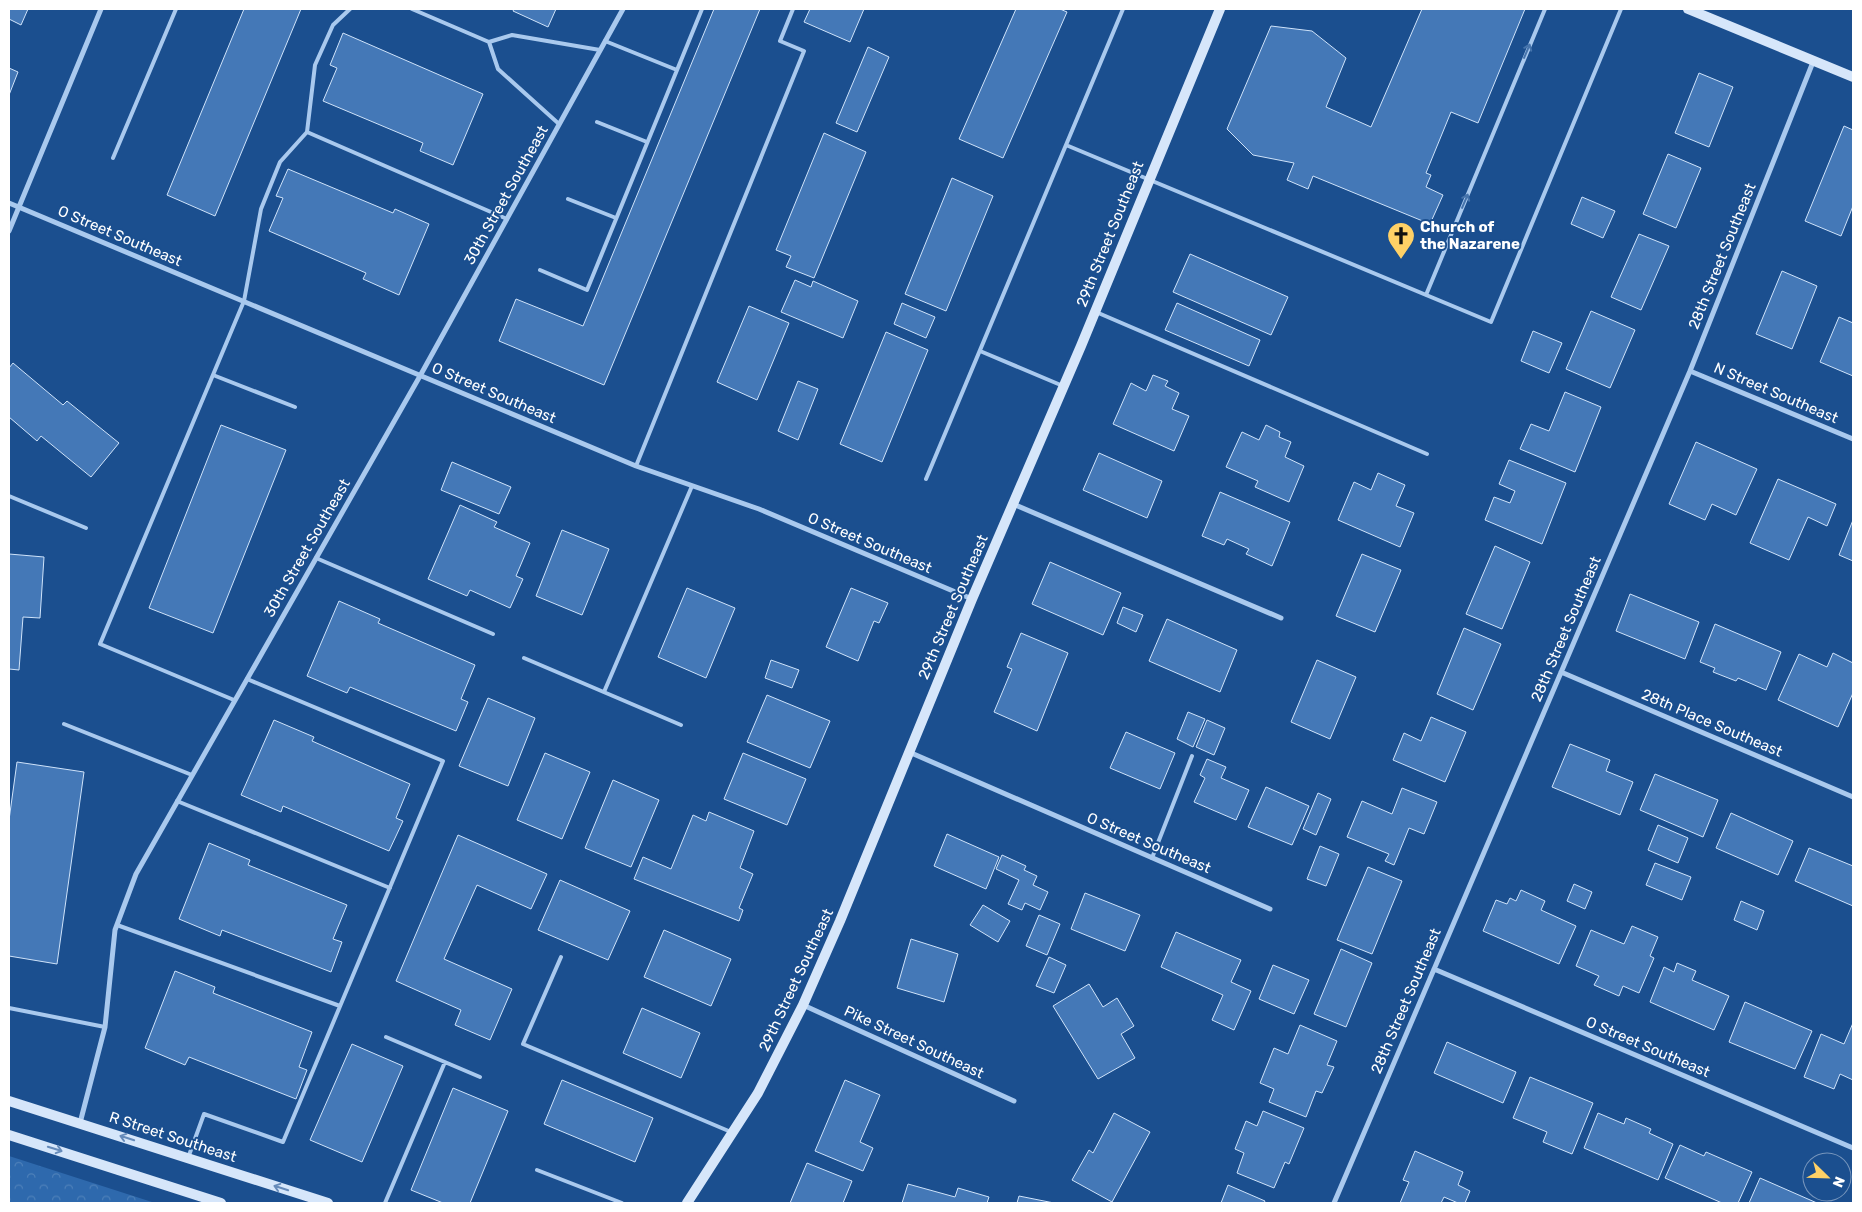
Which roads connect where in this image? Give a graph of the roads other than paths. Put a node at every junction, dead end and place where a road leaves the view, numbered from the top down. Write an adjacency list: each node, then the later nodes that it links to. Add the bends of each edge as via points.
1 (101, 9): 28 (street)
2 (176, 9): 24 (lane)
3 (350, 9): 21 (lane, via 333,25 315,65)
4 (412, 9): 14 (lane)
5 (623, 9): 13 (street, 30th Street Southeast)
6 (702, 9): 17 (lane)
7 (793, 9): 44 (lane, via 780,42 804,52)
8 (1123, 9): 23 (lane)
9 (1220, 9): 25 (street, 29th Street Southeast)
10 (1545, 9): 33 (lane, one-way to 10)
11 (1622, 9): 33 (lane, via 1491,322)
12 (1688, 9): 16 (street)
13 (605, 41): 15 (street, 30th Street Southeast); 17 (lane)
14 (489, 42): 15 (lane, via 512,35); 20 (lane, via 498,70)
15 (600, 50): 20 (street, 30th Street Southeast)
16 (1813, 62): 18 (street); 37 (street, 28th Street Southeast)
17 (677, 70): 22 (lane)
18 (1853, 77)
19 (597, 122): 22 (lane)
20 (559, 124): 30 (street, 30th Street Southeast)
21 (307, 132): 30 (lane); 34 (lane, via 280,162 260,209)
22 (648, 142): 29 (lane)
23 (1066, 144): 25 (lane); 36 (lane)
24 (113, 158)
25 (1149, 179): 33 (lane); 35 (street, 29th Street Southeast)
26 (568, 198): 29 (lane)
27 (9, 202): 28 (street, O Street Southeast)
28 (19, 207): 31 (street); 34 (street, O Street Southeast)
29 (616, 218): 32 (lane, via 587,290)
30 (506, 219): 39 (street, 30th Street Southeast)
31 (9, 231)
32 (540, 270)
33 (1426, 295)
34 (244, 301): 38 (lane); 39 (street, O Street Southeast)
35 (1095, 312): 40 (street, 29th Street Southeast); 43 (lane)
36 (980, 351): 40 (lane); 45 (lane)
37 (1690, 371): 42 (street, N Street Southeast); 55 (street, 28th Street Southeast)
38 (213, 375): 41 (lane); 58 (lane, via 100,644)
39 (420, 376): 44 (street, O Street Southeast); 50 (street, 30th Street Southeast)
40 (1063, 386): 48 (street, 29th Street Southeast)
41 (294, 407)
42 (1853, 439)
43 (1427, 454)
44 (636, 466): 46 (street, O Street Southeast)
45 (926, 479)
46 (692, 486): 51 (street, O Street Southeast, via 758,509); 57 (lane)
47 (9, 496): 49 (lane)
48 (1013, 504): 51 (street, 29th Street Southeast); 52 (street)
49 (86, 528)
50 (316, 558): 53 (lane); 56 (street, 30th Street Southeast)
51 (972, 599): 61 (street, 29th Street Southeast)
52 (1281, 618)
53 (493, 634)
54 (524, 658): 57 (lane)
55 (1561, 672): 64 (street, 28th Place Southeast); 71 (street, 28th Street Southeast)
56 (247, 679): 58 (street, 30th Street Southeast); 67 (lane, via 443,761)
57 (604, 692): 60 (lane)
58 (234, 700): 63 (street, 30th Street Southeast)
59 (64, 724): 63 (lane)
60 (681, 725)
61 (909, 752): 66 (street, O Street Southeast); 72 (street, 29th Street Southeast)
62 (1192, 756): 66 (lane)
63 (192, 775): 65 (street, 30th Street Southeast)
64 (1853, 797)
65 (177, 801): 67 (lane); 69 (street, 30th Street Southeast, via 136,874)
66 (1152, 858): 68 (street, O Street Southeast)
67 (390, 888): 73 (lane)
68 (1270, 909)
69 (117, 925): 73 (lane); 75 (street, 30th Street Southeast)
70 (561, 957): 82 (lane, via 524,1044)
71 (1434, 969): 84 (street, O Street Southeast); 92 (street, 28th Street Southeast)
72 (803, 1005): 80 (street, Pike Street Southeast); 82 (street, 29th Street Southeast, via 758,1093)
73 (340, 1006): 85 (lane, via 283,1142 204,1114)
74 (9, 1008): 75 (lane)
75 (105, 1027): 81 (street, 30th Street Southeast)
76 (386, 1037): 77 (lane)
77 (445, 1062): 78 (lane); 89 (lane)
78 (480, 1077)
79 (9, 1100): 81 (street, R Street Southeast)
80 (1014, 1101)
81 (80, 1123): 85 (street, R Street Southeast, one-way to 81)
82 (733, 1133): 91 (street, 29th Street Southeast)
83 (9, 1135): 87 (street, one-way to 87)
84 (1853, 1148)
85 (188, 1158): 88 (street, R Street Southeast, one-way to 85)
86 (537, 1170): 90 (lane)
87 (221, 1203)
88 (328, 1203)
89 (385, 1203)
90 (622, 1203)
91 (687, 1203)
92 (1334, 1203)

